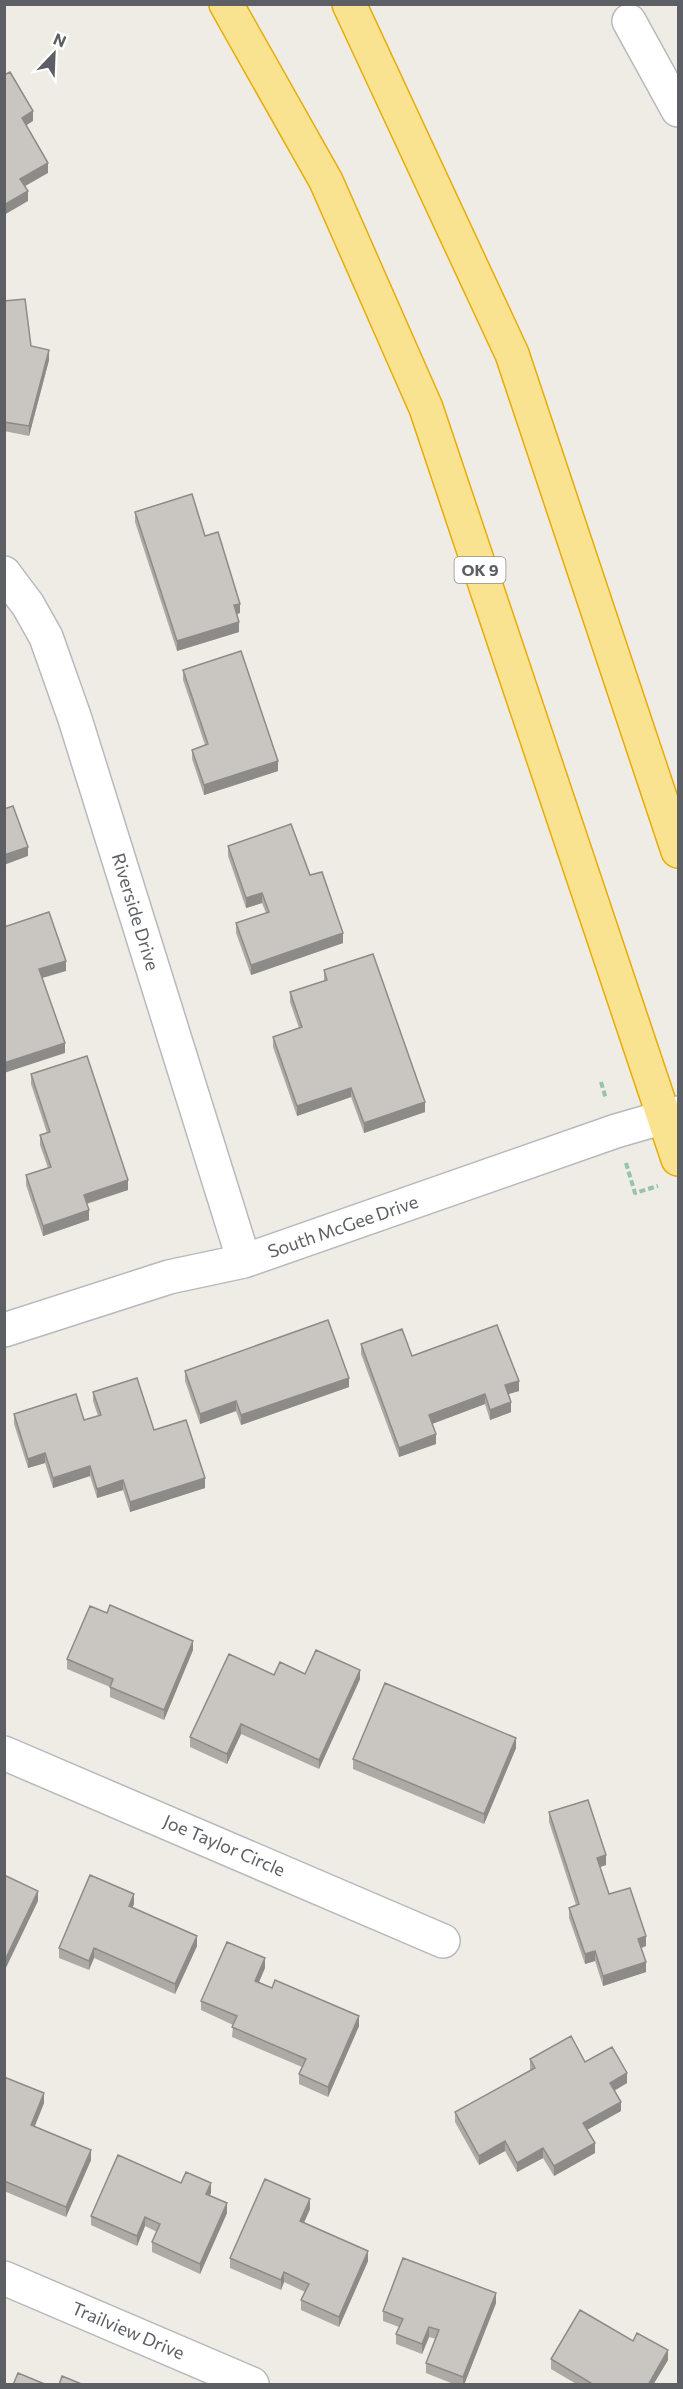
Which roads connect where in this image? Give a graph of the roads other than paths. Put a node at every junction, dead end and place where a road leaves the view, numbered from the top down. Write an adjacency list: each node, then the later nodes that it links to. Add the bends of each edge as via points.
1 (226, 4): 7 (highway, OK 9, via 326,181 426,408)
2 (349, 4): 6 (highway, via 512,354)
3 (629, 21): 4 (street)
4 (678, 110)
5 (4, 573): 9 (street, Riverside Drive, via 46,637 75,719)
6 (678, 851)
7 (672, 1114): 8 (highway, OK 9); 9 (street, South McGee Drive)
8 (678, 1159)
9 (244, 1261): 10 (street, South McGee Drive, via 169,1277)
10 (4, 1330)
11 (4, 1752): 12 (street, Joe Taylor Circle)
12 (442, 1941)
13 (4, 2278): 14 (street, Trailview Drive)
14 (252, 2385)

